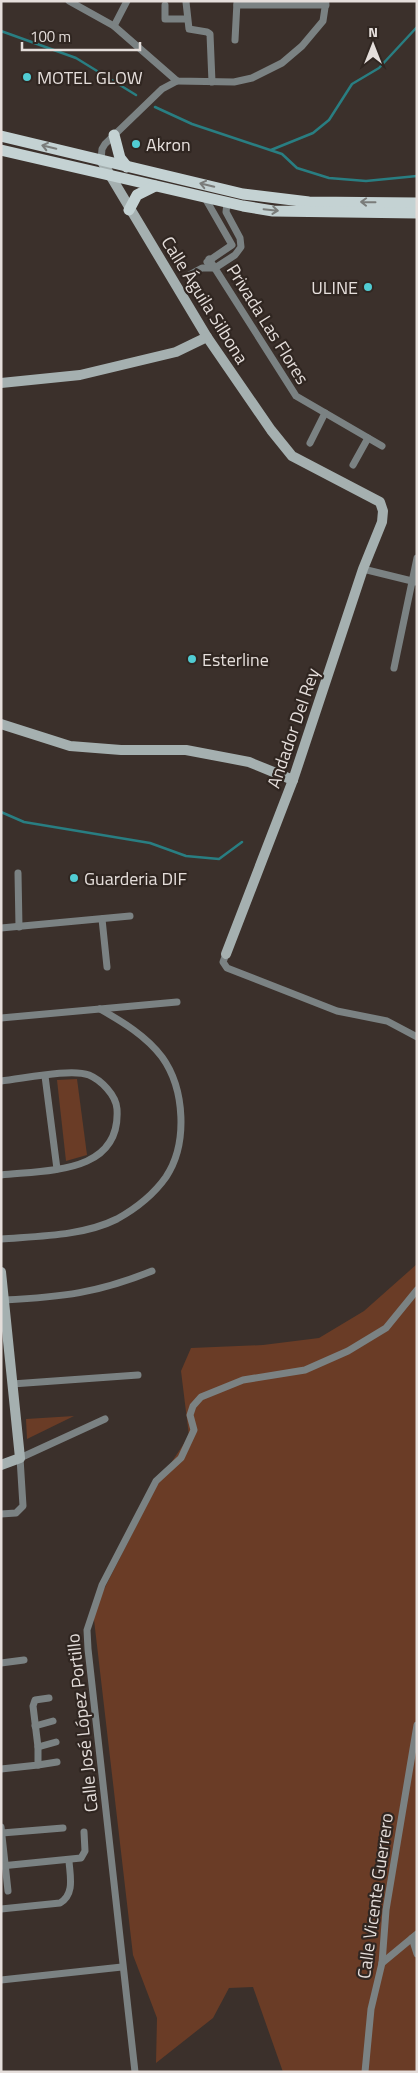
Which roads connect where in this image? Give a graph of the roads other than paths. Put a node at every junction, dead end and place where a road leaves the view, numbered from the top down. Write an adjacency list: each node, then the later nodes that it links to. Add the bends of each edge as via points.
1 (127, 1): 9 (street)
2 (73, 2): 9 (street)
3 (186, 2): 8 (street)
4 (237, 3): 5 (street); 10 (street)
5 (278, 3): 6 (street)
6 (326, 3): 12 (street, via 323,21 282,63 252,78)
7 (164, 5): 8 (street, via 165,19)
8 (187, 19): 12 (street, via 191,30 210,34)
9 (114, 26): 11 (street)
10 (235, 40)
11 (177, 82): 12 (street); 13 (street, via 162,89)
12 (212, 82)
13 (114, 135): 16 (street, via 102,149); 17 (main road, via 120,158)
14 (1, 136): 16 (main road, one-way to 14)
15 (1, 150): 18 (main road)
16 (101, 160): 17 (main road); 18 (street, Calle Águila Silbona)
17 (127, 167): 22 (main road, one-way to 17, via 308,202 272,198)
18 (110, 176): 19 (main road); 23 (street, Calle Águila Silbona)
19 (155, 186): 20 (main road); 23 (main road, via 137,195)
20 (205, 198): 21 (main road); 25 (street, via 232,245)
21 (227, 203): 24 (main road, one-way to 24, via 273,210); 27 (street, via 226,212 240,238 241,247)
22 (417, 203)
23 (129, 210): 29 (street, Calle Águila Silbona)
24 (417, 214)
25 (209, 259): 26 (street); 27 (street, Privada Las Flores)
26 (202, 268): 27 (street); 28 (street)
27 (215, 268): 31 (street, Privada Las Flores, via 289,388 296,396)
28 (189, 275)
29 (207, 337): 30 (street, via 176,352 80,375); 36 (street, Calle Águila Silbona, via 292,456 380,502)
30 (1, 383)
31 (325, 413): 32 (street, Privada Las Flores); 33 (street)
32 (368, 438): 34 (street, Privada Las Flores); 35 (street)
33 (310, 443)
34 (382, 446)
35 (353, 465)
36 (383, 511): 38 (street, Andador Del Rey, via 382,522)
37 (417, 558): 39 (street)
38 (363, 569): 39 (street); 42 (street, Andador Del Rey)
39 (415, 582): 40 (street)
40 (394, 668)
41 (1, 724): 42 (street, via 70,746 186,750 250,762)
42 (294, 780): 48 (street, Andador Del Rey)
43 (18, 873): 46 (street)
44 (130, 916): 45 (street)
45 (102, 918): 46 (street); 49 (street)
46 (19, 927): 47 (street)
47 (1, 928)
48 (226, 954): 53 (street, via 223,962 226,968 336,1011 387,1022)
49 (107, 968)
50 (177, 1002): 51 (street)
51 (100, 1009): 52 (street); 58 (street, via 140,1035 171,1071 179,1095 182,1122 167,1175 144,1200 117,1219 68,1232)
52 (1, 1018)
53 (417, 1037)
54 (45, 1076): 55 (street); 56 (street); 56 (street, via 69,1072 89,1075 106,1087 117,1105 118,1126 110,1145 95,1158)
55 (1, 1081)
56 (57, 1169): 57 (street)
57 (1, 1175)
58 (1, 1239)
59 (152, 1270): 62 (street, via 120,1284 84,1293)
60 (1, 1272): 62 (street)
61 (417, 1290): 91 (street, Calle José López Portillo, via 386,1328 348,1351 305,1370 244,1380 201,1397 190,1415 194,1430 181,1458 156,1481 102,1585 87,1630)
62 (4, 1300): 64 (street)
63 (138, 1375): 64 (street)
64 (12, 1384): 66 (street)
65 (105, 1419): 66 (street)
66 (20, 1458): 67 (street); 68 (street, via 24,1500 20,1510)
67 (1, 1465)
68 (1, 1514)
69 (24, 1660): 70 (street)
70 (1, 1663)
71 (49, 1698): 74 (street, via 35,1700)
72 (53, 1721): 74 (street)
73 (417, 1725): 90 (street, Calle Vicente Guerrero, via 386,1910)
74 (35, 1726): 76 (street)
75 (56, 1742): 76 (street)
76 (38, 1747): 78 (street)
77 (57, 1762): 78 (street)
78 (38, 1765): 79 (street)
79 (1, 1769)
80 (1, 1827): 83 (street)
81 (63, 1828): 83 (street)
82 (84, 1832): 84 (street, via 85,1851 81,1858)
83 (2, 1833): 85 (street)
84 (69, 1861): 85 (street); 87 (street, via 70,1892 67,1899)
85 (3, 1866): 86 (street)
86 (8, 1891)
87 (1, 1909)
88 (415, 1936): 89 (street); 90 (street)
89 (417, 1954)
90 (382, 1963): 94 (street, Calle Vicente Guerrero, via 371,2009)
91 (122, 1967): 92 (street); 93 (street)
92 (1, 1980)
93 (135, 2072)
94 (365, 2072)

